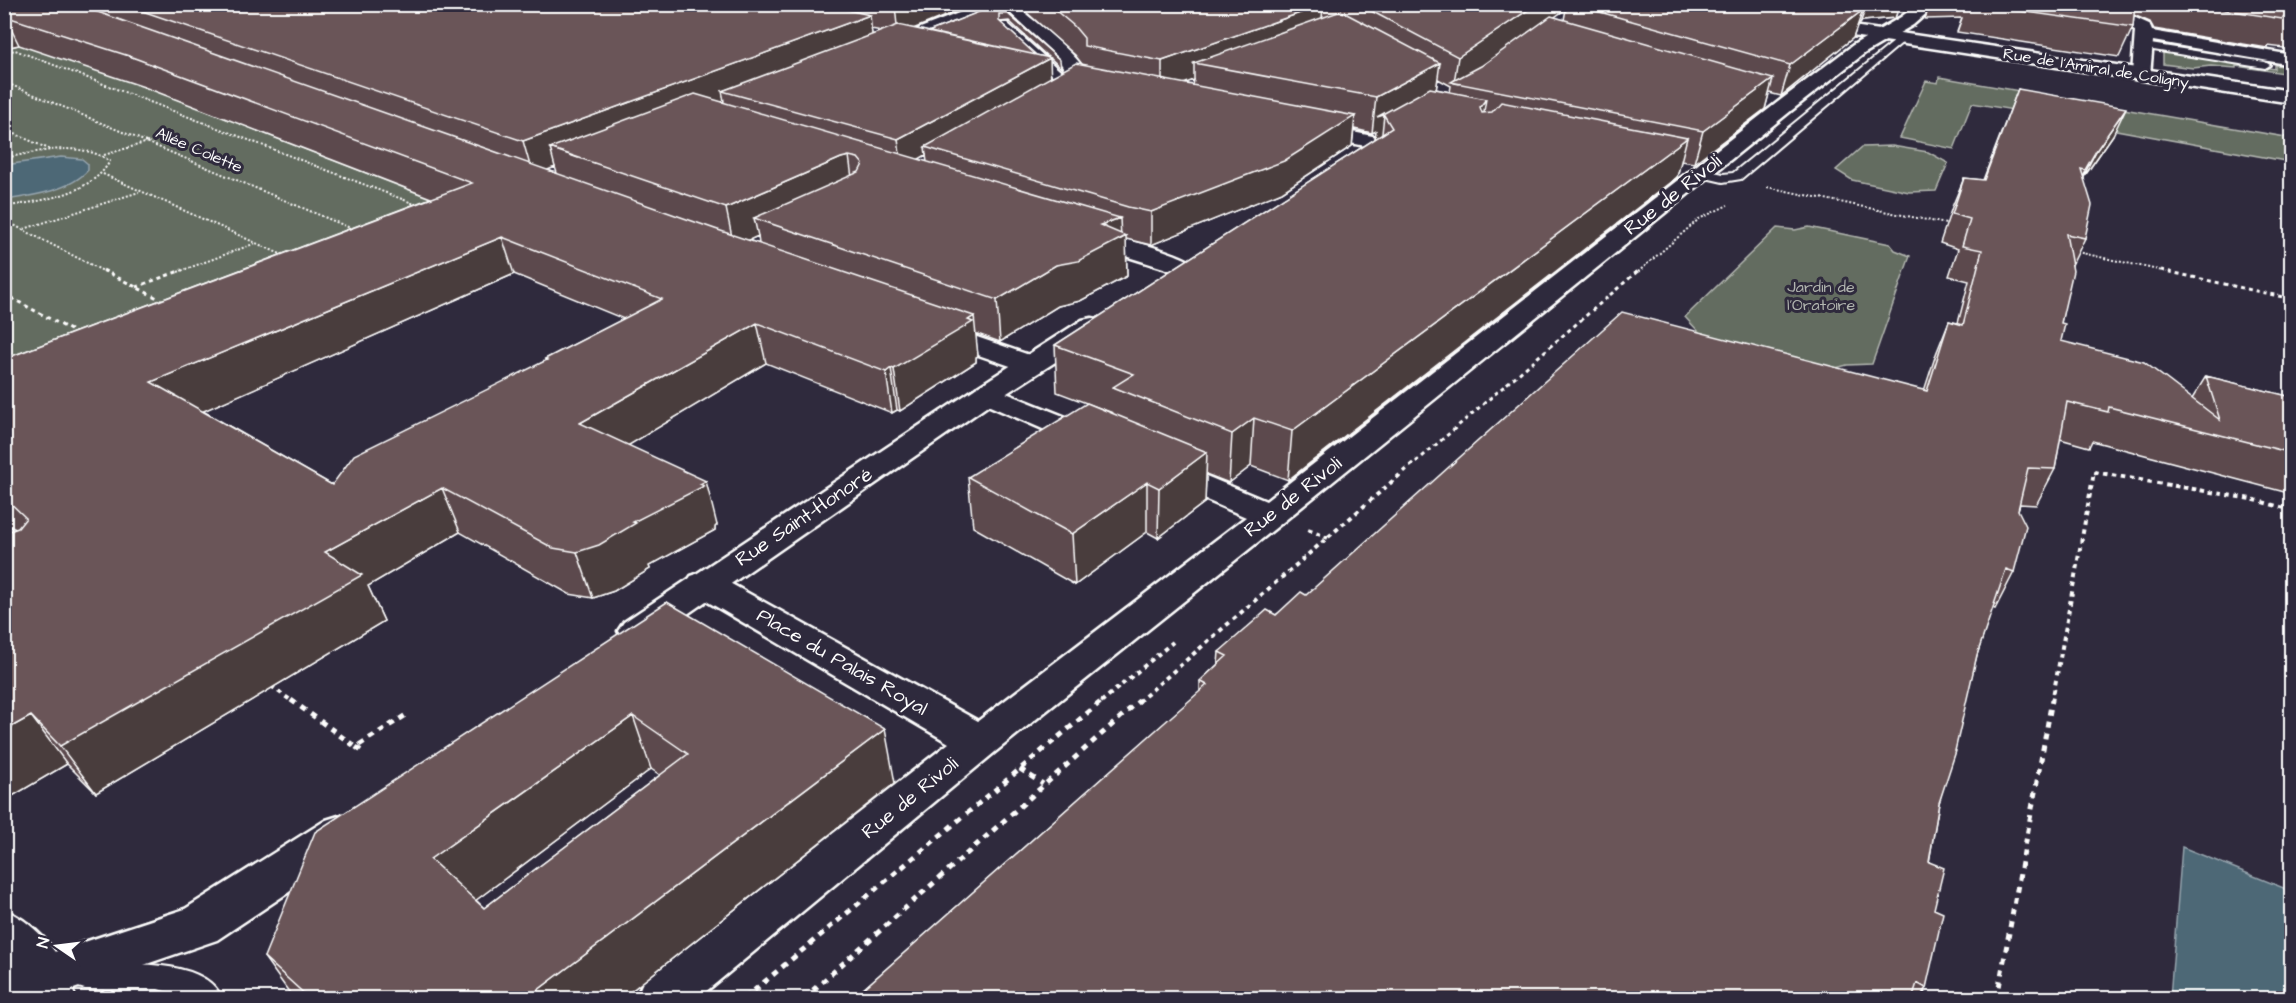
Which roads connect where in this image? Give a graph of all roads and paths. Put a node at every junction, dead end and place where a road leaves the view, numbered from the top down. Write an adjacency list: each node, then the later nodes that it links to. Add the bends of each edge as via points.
1 (2091, 4): 9 (street, via 2143,27)
2 (998, 5): 10 (street); 11 (lane); 19 (street, via 1068,61)
3 (1819, 9): 7 (street, Rue de l'Amiral de Coligny, via 1804,24)
4 (1924, 9): 5 (street); 7 (street, Rue de Rivoli)
5 (1896, 11)
6 (1004, 25): 19 (lane)
7 (1881, 36): 8 (street, Rue de l'Amiral de Coligny); 32 (street, Rue de Rivoli, via 1775,104)
8 (1901, 39): 17 (street, Rue de l'Amiral de Coligny); 32 (lane, Rue de Rivoli, via 1737,176)
9 (2144, 41): 15 (street, via 2258,59); 17 (street)
10 (898, 43): 12 (street); 13 (street)
11 (1035, 43)
12 (871, 45)
13 (927, 50)
14 (4, 53): 37 (path, via 15,50)
15 (2292, 60)
16 (1030, 72): 19 (street)
17 (2141, 75): 21 (street, Rue de l'Amiral de Coligny)
18 (4, 82): 26 (path, Allée Colette)
19 (1076, 82): 20 (street)
20 (1047, 97)
21 (2292, 97)
22 (1296, 126): 30 (street, via 1385,136)
23 (4, 129): 24 (path)
24 (16, 135): 25 (path); 27 (path)
25 (4, 138)
26 (148, 142): 28 (path); 42 (path, Allée Colette)
27 (52, 151): 28 (path); 29 (path)
28 (104, 155): 31 (path, via 110,161)
29 (4, 158)
30 (1346, 161)
31 (103, 174): 34 (path); 36 (path, via 63,193)
32 (1701, 174): 57 (street, Rue de Rivoli)
33 (1763, 186): 39 (path)
34 (141, 191): 40 (path); 43 (path)
35 (1732, 203): 71 (path, Rue de Rivoli, via 1699,219 1200,647)
36 (4, 207)
37 (426, 208)
38 (4, 220): 40 (path)
39 (1946, 224)
40 (23, 229): 47 (path)
41 (1068, 231): 46 (street, via 1194,263)
42 (362, 233)
43 (256, 243): 45 (path); 47 (path)
44 (2070, 250): 49 (path)
45 (295, 260)
46 (1158, 285)
47 (135, 287): 50 (path)
48 (4, 294): 53 (path)
49 (2292, 299)
50 (164, 302)
51 (1112, 314): 54 (street, Rue Saint-Honoré)
52 (911, 322): 54 (street)
53 (87, 339)
54 (1031, 365): 55 (street, Rue Saint-Honoré)
55 (986, 394): 57 (street); 58 (street, Rue Saint-Honoré)
56 (2292, 510): 73 (path, via 2251,498 2094,472)
57 (1271, 515): 62 (street, Rue de Rivoli)
58 (704, 584): 59 (street, Rue Saint-Honoré); 62 (street, Place du Palais Royal)
59 (609, 651)
60 (265, 682): 63 (path)
61 (409, 713): 63 (path)
62 (980, 741): 70 (street, Rue de Rivoli)
63 (356, 747): 64 (path)
64 (364, 753)
65 (373, 812): 67 (street, via 200,925)
66 (4, 931): 67 (street)
67 (29, 988): 69 (lane, via 159,977 194,986)
68 (1912, 989): 72 (path)
69 (208, 999)
70 (661, 999)
71 (804, 999)
72 (1933, 999)
73 (1997, 999)

